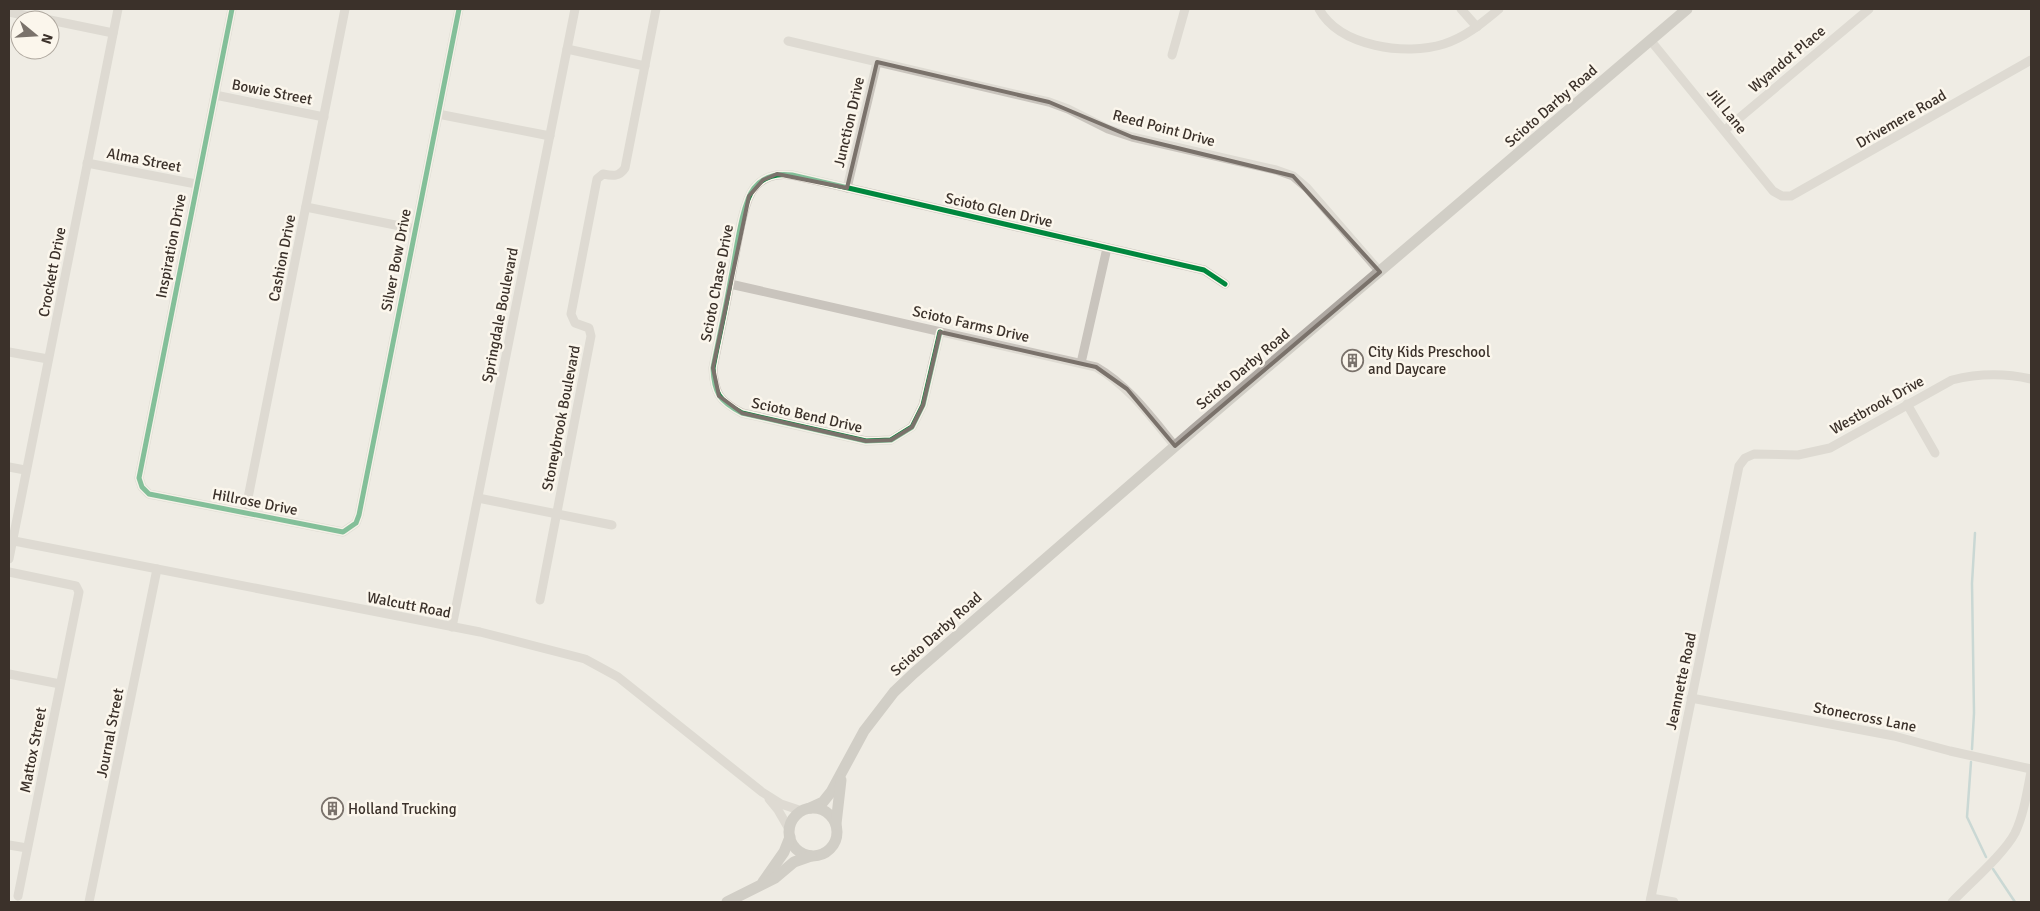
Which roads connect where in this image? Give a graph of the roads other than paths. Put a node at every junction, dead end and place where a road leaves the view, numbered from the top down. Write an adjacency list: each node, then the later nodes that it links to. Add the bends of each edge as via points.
1 (118, 9): 15 (street, Crockett Drive)
2 (232, 9): 23 (street, Inspiration Drive)
3 (345, 9): 25 (street, Cashion Drive)
4 (459, 9): 24 (street, Silver Bow Drive)
5 (575, 9): 18 (street, Springdale Boulevard)
6 (656, 9): 22 (street, Stoneybrook Boulevard)
7 (1185, 9): 19 (street)
8 (1461, 9): 14 (street)
9 (1498, 9): 14 (street)
10 (1687, 9): 16 (main road, Scioto Darby Road)
11 (1868, 9): 26 (street, Wyandot Place)
12 (1320, 10): 14 (street, via 1347,35 1392,48 1427,48 1445,44)
13 (60, 22): 15 (street)
14 (1477, 27)
15 (113, 33): 28 (street, Crockett Drive)
16 (1651, 40): 26 (street, Jill Lane); 36 (main road, Scioto Darby Road)
17 (788, 41): 21 (street, Reed Point Drive)
18 (567, 49): 22 (street); 27 (street, Springdale Boulevard)
19 (1172, 54)
20 (2031, 60): 32 (street, Drivemere Road, via 1800,193)
21 (877, 62): 31 (street, Junction Drive); 36 (street, Reed Point Drive, via 1049,102 1132,137 1293,176)
22 (645, 66): 54 (street, Stoneybrook Boulevard, via 625,168 616,176 603,174 597,179 571,314 575,323 589,328 591,336)
23 (214, 95): 25 (street, Bowie Street); 30 (street, Inspiration Drive)
24 (438, 114): 27 (street); 34 (street, Silver Bow Drive)
25 (324, 117): 33 (street, Cashion Drive)
26 (1725, 130): 32 (street, Jill Lane, via 1766,184)
27 (550, 136): 52 (street, Springdale Boulevard)
28 (87, 163): 30 (street, Alma Street); 41 (street, Crockett Drive)
29 (763, 180): 31 (street, Scioto Glen Drive, via 786,174); 37 (street, Scioto Chase Drive, via 749,196)
30 (196, 184): 51 (street, Inspiration Drive, via 141,464 139,478)
31 (847, 188): 35 (street, Scioto Glen Drive)
32 (1782, 196)
33 (306, 207): 34 (street); 53 (street, Cashion Drive)
34 (415, 229): 55 (street, Silver Bow Drive)
35 (1107, 248): 38 (street, Scioto Glen Drive, via 1204,270); 42 (street)
36 (1380, 272): 46 (main road, Scioto Darby Road)
37 (730, 284): 39 (street, Scioto Farms Drive); 44 (street, Scioto Chase Drive, via 713,368)
38 (1226, 284)
39 (940, 332): 42 (street, Scioto Farms Drive); 44 (street, Scioto Bend Drive, via 923,405 912,427 891,440 866,441 742,413)
40 (9, 352): 41 (street)
41 (48, 359): 50 (street, Crockett Drive)
42 (1081, 363): 46 (street, Scioto Farms Drive, via 1112,376)
43 (2031, 379): 45 (street, Westbrook Drive, via 2008,374 1971,375 1952,380)
44 (718, 396)
45 (1908, 404): 47 (street); 48 (street, Westbrook Drive, via 1830,448 1798,455 1754,454 1744,458)
46 (1175, 446): 67 (main road, Scioto Darby Road, via 894,692 864,731)
47 (1935, 452)
48 (1739, 466): 65 (street, Jeannette Road)
49 (9, 467): 50 (street)
50 (25, 470): 57 (street, Crockett Drive)
51 (142, 487): 53 (street, Hillrose Drive, via 150,494)
52 (478, 498): 54 (street, Stoneybrook Boulevard); 62 (street, Springdale Boulevard)
53 (245, 513): 55 (street, Hillrose Drive, via 344,532 356,523)
54 (556, 514): 56 (street, Stoneybrook Boulevard); 61 (street, Stoneybrook Boulevard)
55 (359, 515)
56 (612, 525)
57 (10, 540): 58 (street, Crockett Drive); 59 (street, Walcutt Road)
58 (9, 559)
59 (157, 569): 62 (street, Walcutt Road); 78 (street, Journal Street)
60 (9, 572): 64 (street, Mattox Street, via 76,586 79,592)
61 (540, 600)
62 (452, 627): 68 (street, Walcutt Road, via 585,659 603,667)
63 (9, 674): 64 (street)
64 (60, 684): 73 (street, Mattox Street)
65 (1691, 698): 66 (street, Stonecross Lane, via 1894,736); 77 (street, Jeannette Road)
66 (2031, 770): 81 (street, via 2015,833)
67 (842, 774): 69 (main road, Scioto Darby Road, via 823,802); 70 (main road, Scioto Darby Road)
68 (762, 792): 69 (street, Walcutt Road, via 781,804); 71 (street, Walcutt Road, via 778,810)
69 (806, 810): 70 (main road, via 826,812); 71 (main road, via 795,816)
70 (836, 824): 74 (main road, via 831,848)
71 (790, 833): 74 (main road, via 797,850); 75 (main road, via 784,852)
72 (9, 845): 73 (street)
73 (27, 848): 76 (street, Mattox Street)
74 (810, 856): 75 (main road, via 794,862 775,878)
75 (760, 885): 79 (main road)
76 (18, 896)
77 (1650, 900): 80 (street)
78 (90, 902)
79 (727, 902)
80 (1674, 902)
81 (1952, 902)

